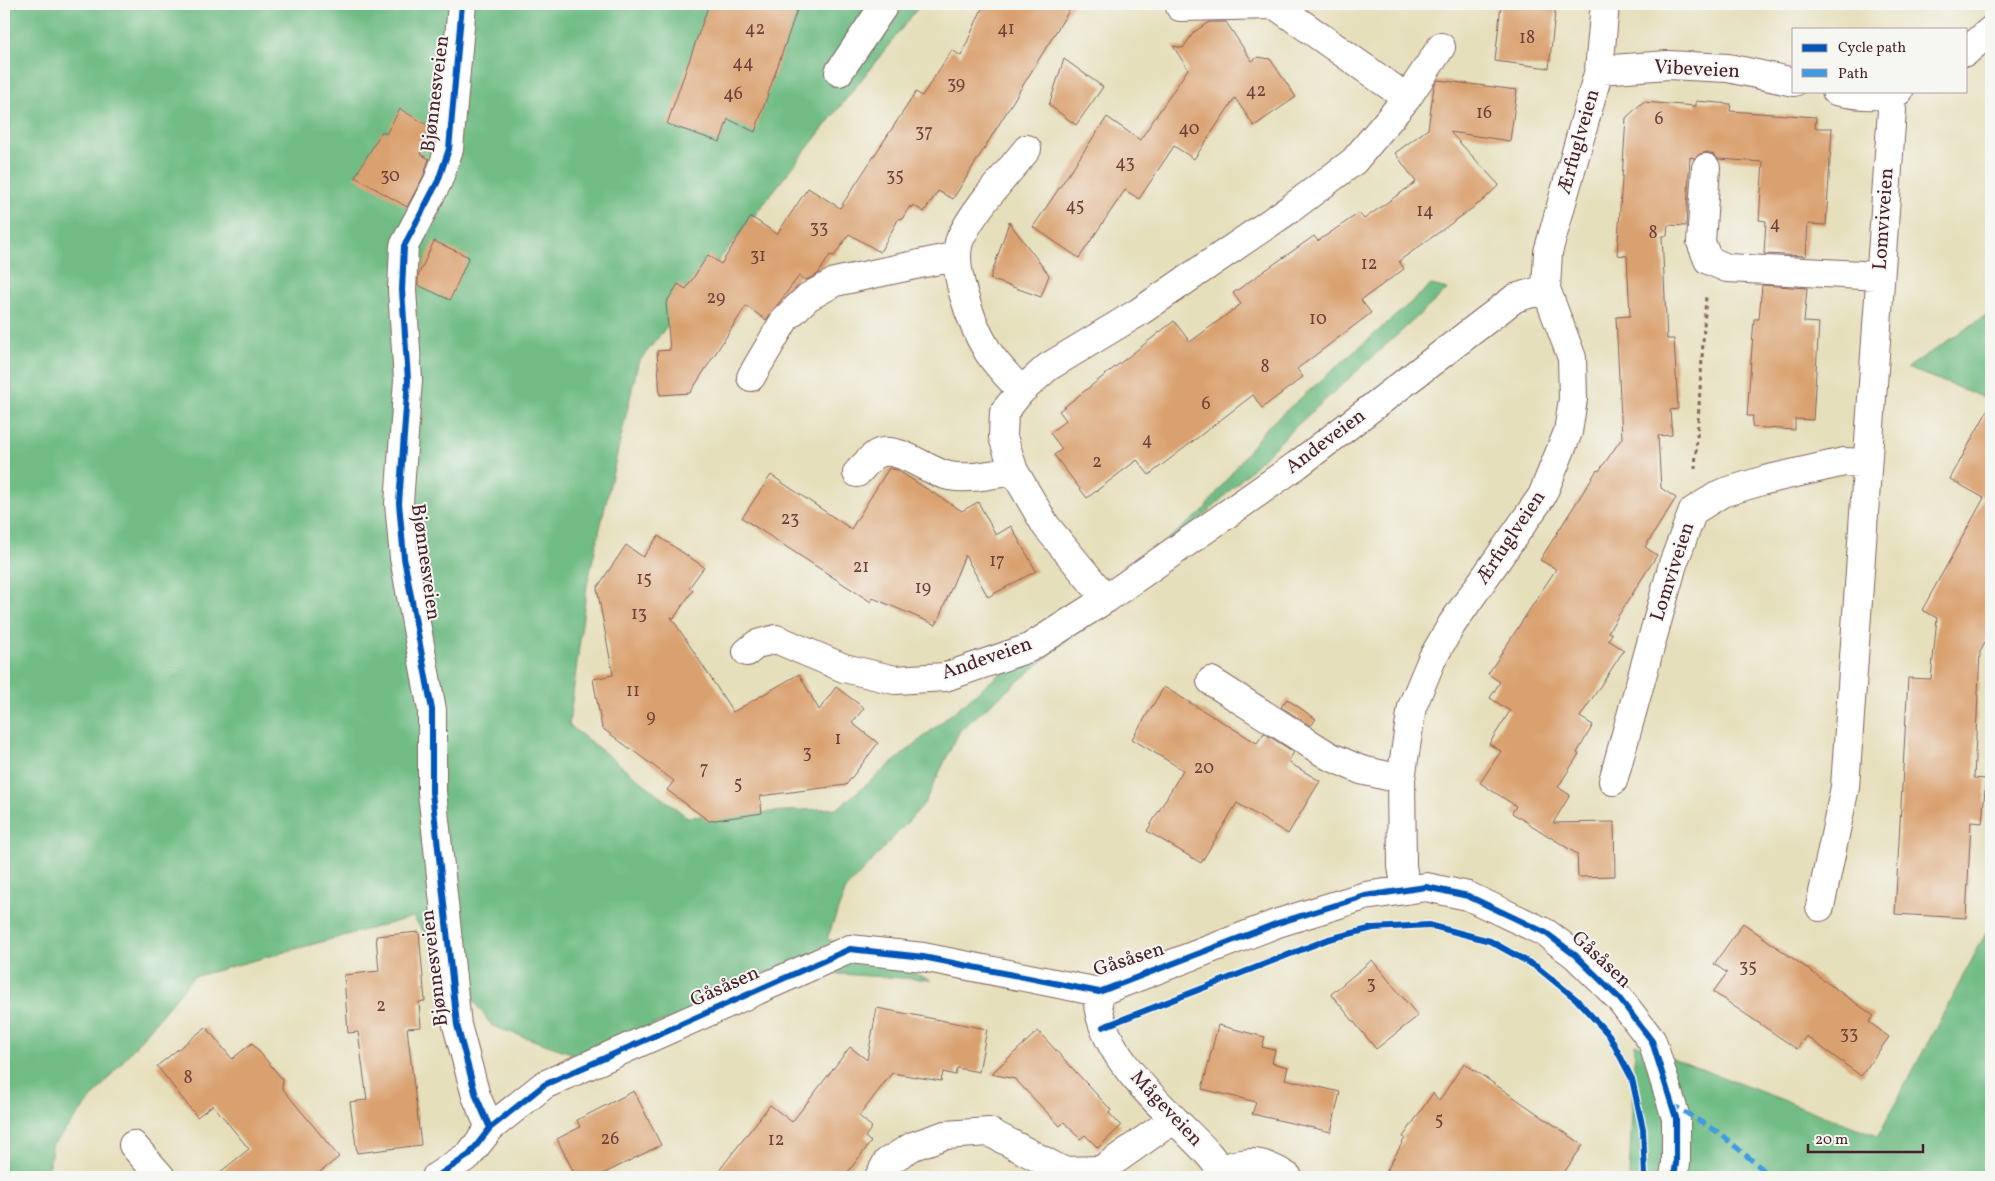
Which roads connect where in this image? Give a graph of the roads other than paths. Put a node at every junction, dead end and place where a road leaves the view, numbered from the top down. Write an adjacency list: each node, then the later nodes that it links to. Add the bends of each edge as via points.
1 (462, 4): 34 (street, Bjønnesveien, via 449,149 438,181 404,246 402,290 408,380 399,503 404,558 432,710 432,792 457,1025 476,1096)
2 (885, 4): 10 (street)
3 (1181, 4): 4 (street, via 1180,7)
4 (1275, 4): 14 (street)
5 (1605, 4): 9 (street, Ærfuglveien)
6 (1991, 30): 8 (street)
7 (1441, 48): 14 (street)
8 (1968, 50)
9 (1600, 70): 11 (street, Vibeveien, via 1668,65 1728,68); 19 (street, Ærfuglveien, via 1548,252)
10 (839, 72)
11 (1792, 82)
12 (1840, 92): 13 (street)
13 (1894, 93): 18 (street, Lomviveien)
14 (1407, 98): 21 (street, via 1354,161 1139,312 1048,367)
15 (1027, 149): 17 (street, via 976,214 960,239)
16 (1706, 168): 18 (street, via 1701,242 1708,260 1727,268)
17 (958, 256): 20 (street, via 835,282 808,297 785,319); 21 (street, via 964,299 987,350)
18 (1880, 276): 22 (street, Lomviveien)
19 (1546, 289): 25 (street, Andeveien, via 1515,298 1297,465); 28 (street, Ærfuglveien, via 1572,358 1574,398 1568,432 1542,496 1452,624 1432,659 1412,707)
20 (751, 377)
21 (1020, 391): 23 (street, via 1004,412 1003,437)
22 (1866, 463): 29 (street, Lomviveien, via 1844,462 1765,480 1722,493 1693,511 1673,564); 31 (street, Lomviveien, via 1845,787)
23 (1014, 471): 24 (street, via 968,478 947,476 886,451 875,455); 25 (street, via 1046,526)
24 (857, 472)
25 (1106, 599): 26 (street, Andeveien, via 1029,648 945,677 895,680 844,668 776,639 757,644)
26 (747, 652)
27 (1211, 681): 28 (street, via 1329,756 1362,770)
28 (1401, 779): 30 (street, Ærfuglveien, via 1402,866)
29 (1612, 781)
30 (1406, 890): 32 (street, Gåsåsen, via 1365,896 1278,923); 42 (street, Gåsåsen, via 1426,887 1468,896 1546,932 1619,998 1652,1041 1676,1118)
31 (1820, 907)
32 (1099, 992): 33 (street, Mågeveien, via 1098,1009 1103,1027 1119,1055 1146,1093); 34 (street, Gåsåsen, via 923,957 850,949 544,1085)
33 (1174, 1119): 37 (street, Mågeveien); 40 (street, via 1101,1170 1063,1170 989,1132 945,1134 913,1146 887,1162)
34 (490, 1128): 36 (street, Gåsåsen)
35 (133, 1145): 38 (street)
36 (471, 1166): 39 (street, Gåsåsen)
37 (1222, 1173): 41 (street, Mågeveien, via 1251,1162 1274,1168)
38 (161, 1177)
39 (436, 1177)
40 (879, 1177)
41 (1288, 1177)
42 (1674, 1177)

